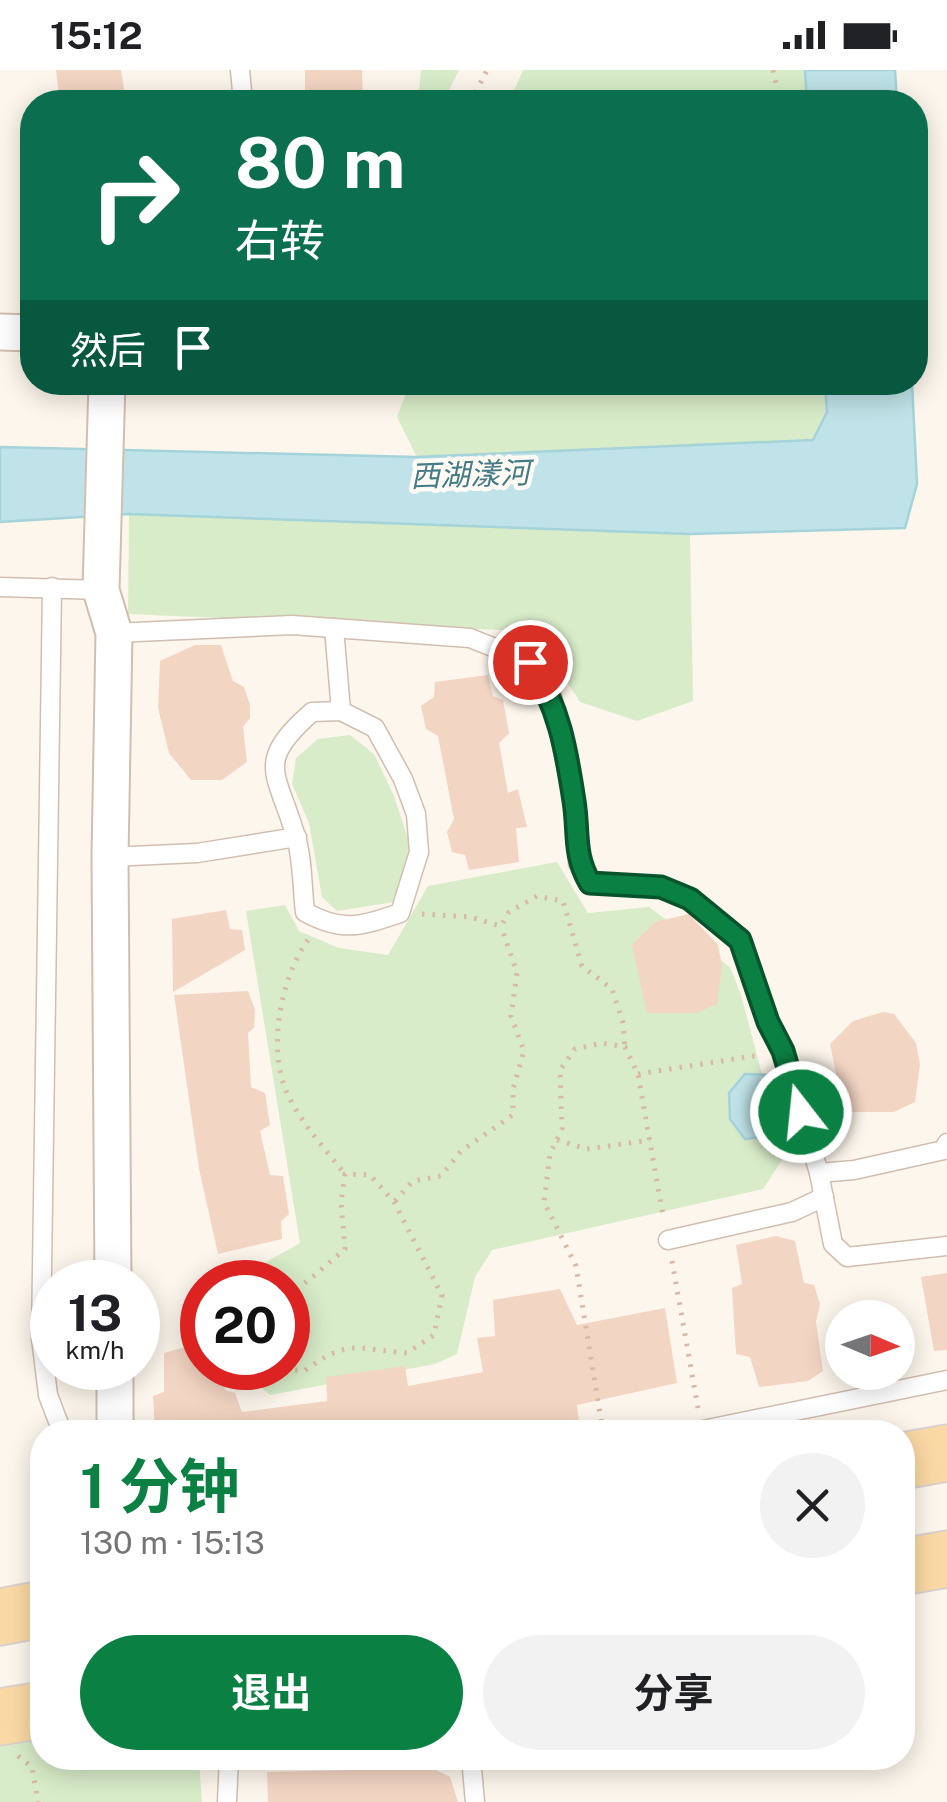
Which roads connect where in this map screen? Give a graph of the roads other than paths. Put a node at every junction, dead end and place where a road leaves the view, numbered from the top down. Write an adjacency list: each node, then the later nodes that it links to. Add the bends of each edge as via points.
1 (108, 395): 4 (street)
2 (0, 587): 3 (lane)
3 (52, 588): 4 (lane); 18 (lane, via 41,1338)
4 (100, 590): 6 (street)
5 (334, 628): 6 (lane); 7 (lane); 11 (lane, via 470,638 530,662 552,696 574,804 578,862 590,883 661,887 690,899 740,940 783,1051)
6 (114, 632): 9 (street)
7 (341, 712): 8 (lane, via 312,712 283,737 273,777); 8 (lane, via 374,728 416,814 419,852 400,913 362,926 330,926 306,912)
8 (296, 837): 9 (lane, via 197,853)
9 (110, 857): 15 (street)
10 (946, 1150): 11 (lane)
11 (819, 1173): 12 (lane)
12 (824, 1198): 13 (lane, via 792,1212); 14 (lane, via 833,1244 847,1257)
13 (668, 1240)
14 (947, 1246)
15 (113, 1260)
16 (947, 1380): 20 (lane)
17 (115, 1390): 19 (street)
18 (57, 1420)
19 (115, 1420)
20 (755, 1420)
21 (947, 1453): 22 (main road)
22 (915, 1459)
23 (947, 1559): 24 (main road)
24 (915, 1565)
25 (30, 1612): 26 (main road)
26 (0, 1617)
27 (228, 1770): 29 (lane)
28 (473, 1770): 30 (lane)
29 (227, 1802)
30 (474, 1802)

